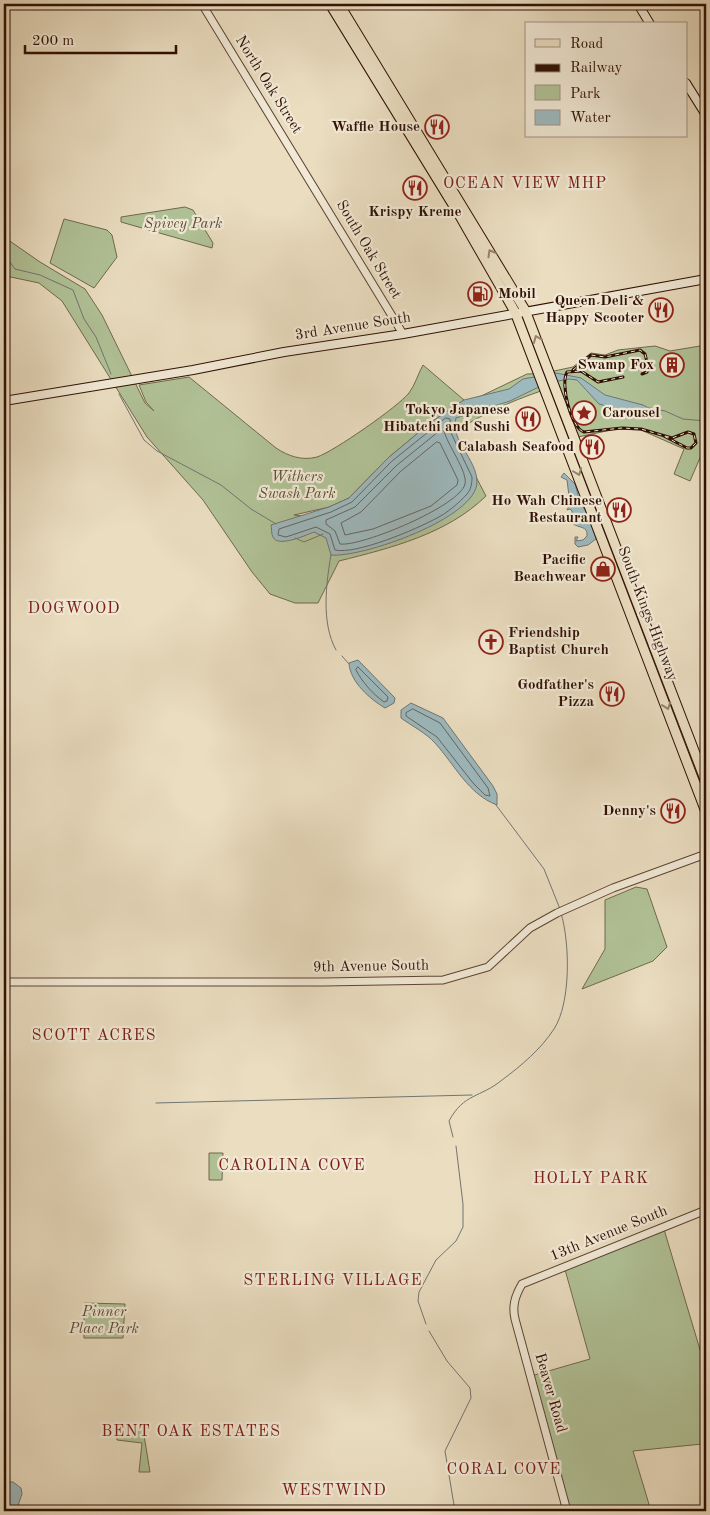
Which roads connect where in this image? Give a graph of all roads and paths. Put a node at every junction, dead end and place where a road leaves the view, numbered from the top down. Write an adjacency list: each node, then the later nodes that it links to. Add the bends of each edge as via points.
1 (202, 4): 9 (street, North Oak Street)
2 (330, 4): 8 (main road)
3 (339, 4): 8 (main road)
4 (638, 4): 5 (main road)
5 (649, 22)
6 (688, 86): 7 (main road)
7 (706, 115)
8 (430, 159): 11 (main road, South Kings Highway, one-way to 8); 12 (main road, South Kings Highway)
9 (311, 180): 13 (street, South Oak Street)
10 (706, 280): 11 (main road, 3rd Avenue South)
11 (525, 310): 12 (main road, 3rd Avenue South); 15 (main road, South Kings Highway, one-way to 11)
12 (515, 312): 13 (main road, 3rd Avenue South); 16 (main road, South Kings Highway, one-way to 16)
13 (403, 334): 14 (main road, 3rd Avenue South)
14 (4, 401)
15 (706, 782)
16 (706, 812)
17 (706, 854): 18 (street, 9th Avenue South, via 557,912 530,928 488,967 443,980)
18 (4, 982)
19 (706, 1210): 20 (street, 13th Avenue South)
20 (522, 1284): 21 (street, Beaver Road, via 516,1294 513,1311)
21 (567, 1511)

